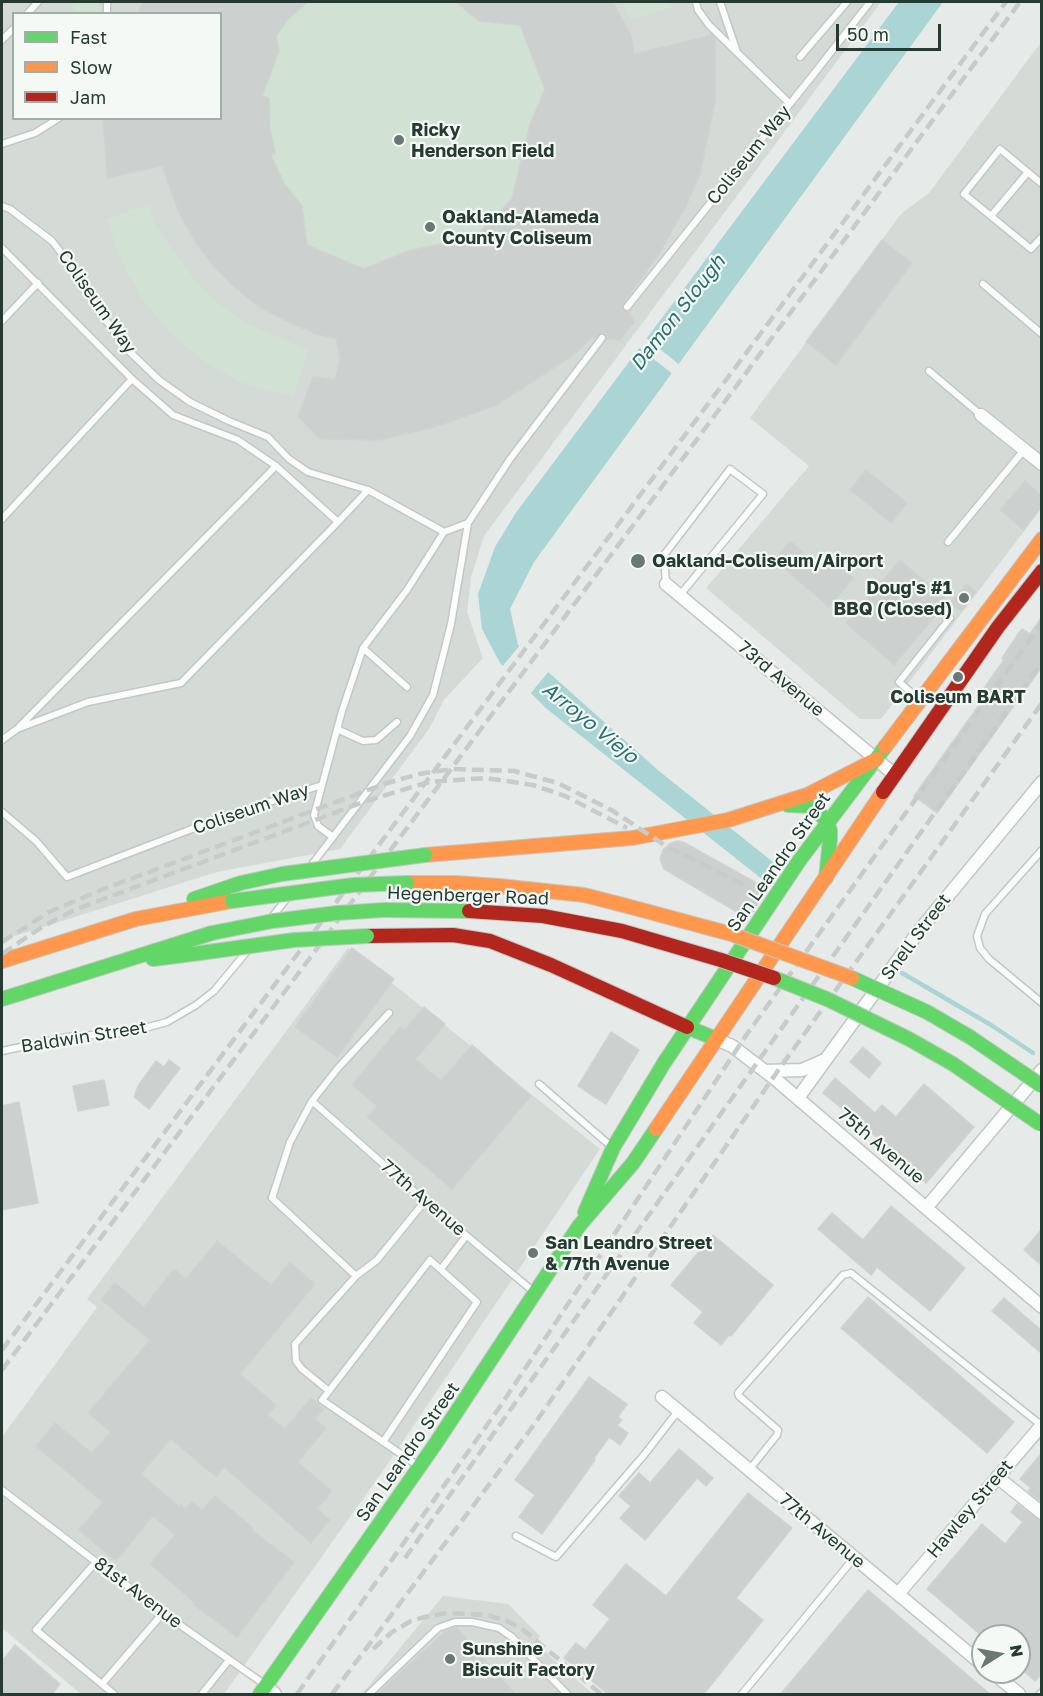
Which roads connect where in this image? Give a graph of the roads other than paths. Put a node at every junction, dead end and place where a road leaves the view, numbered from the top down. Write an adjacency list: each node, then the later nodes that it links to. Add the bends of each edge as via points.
1 (696, 2): 5 (lane, via 709,25)
2 (720, 2): 5 (lane)
3 (847, 2): 6 (lane)
4 (870, 2): 7 (lane, Coliseum Way)
5 (737, 52): 7 (lane)
6 (800, 57)
7 (790, 104): 18 (lane, Coliseum Way)
8 (56, 120): 9 (lane, via 35,133)
9 (2, 144)
10 (1028, 172): 11 (lane); 13 (lane); 13 (lane, via 1000,149 964,194)
11 (1041, 184)
12 (2, 206): 28 (lane, Coliseum Way, via 52,241 124,344 159,380 190,402 268,437 308,472)
13 (991, 216): 14 (lane, via 1031,249)
14 (1041, 237)
15 (2, 248): 16 (lane)
16 (38, 283): 19 (lane); 23 (lane)
17 (983, 284): 20 (lane)
18 (627, 307)
19 (2, 321)
20 (1041, 334)
21 (602, 338): 31 (lane, via 510,459)
22 (929, 371): 24 (lane)
23 (132, 379): 27 (lane, via 173,415 238,440); 29 (lane)
24 (981, 415): 25 (street)
25 (1024, 450): 26 (street); 34 (lane)
26 (1041, 464)
27 (276, 466): 30 (lane); 43 (lane)
28 (368, 490): 30 (lane); 32 (lane, Coliseum Way)
29 (2, 519)
30 (338, 522): 43 (lane, via 180,683 88,702)
31 (468, 523): 32 (lane); 53 (lane, via 451,624 433,695 410,736)
32 (444, 532): 39 (lane, Coliseum Way)
33 (1041, 539): 41 (main road, San Leandro Street)
34 (948, 542)
35 (1041, 571): 47 (main road, San Leandro Street)
36 (666, 584): 37 (street, 73rd Avenue); 37 (lane, via 664,555 729,469 763,494)
37 (680, 595): 46 (street, 73rd Avenue)
38 (950, 618): 41 (lane, via 899,682)
39 (363, 648): 40 (lane); 44 (lane, Coliseum Way)
40 (407, 687)
41 (920, 700): 46 (main road, San Leandro Street)
42 (397, 722): 44 (lane, via 376,740 363,741)
43 (17, 729): 45 (lane)
44 (337, 729): 49 (lane, Coliseum Way)
45 (2, 740)
46 (876, 759): 47 (street, 73rd Avenue); 50 (main road, via 819,790); 52 (main road, San Leandro Street)
47 (895, 775): 55 (main road, San Leandro Street)
48 (1041, 782): 67 (street, Snell Street, via 919,931)
49 (322, 785): 51 (lane, Coliseum Way, via 223,817 67,877 36,841); 53 (lane, via 314,815 318,826)
50 (771, 808): 52 (main road, via 809,806); 58 (main road, bridge, via 632,838 425,855 282,874 242,883)
51 (2, 812)
52 (827, 822): 55 (main road, via 830,839); 64 (main road, San Leandro Street)
53 (333, 837): 56 (lane)
54 (1041, 850): 62 (lane, via 985,914 977,936 989,959)
55 (826, 878): 65 (main road, San Leandro Street)
56 (301, 880)
57 (294, 889): 66 (lane, Baldwin Street, via 214,991 167,1022 130,1032 67,1037)
58 (136, 919): 59 (main road, Hegenberger Road); 71 (main road, Hegenberger Road, bridge, via 343,886 455,882 584,895 731,934 880,989 970,1037)
59 (2, 962)
60 (110, 965): 61 (main road, Hegenberger Road); 64 (main road, 75th Avenue, bridge, via 282,941 453,935 490,941); 74 (main road, Hegenberger Road, bridge, via 212,933 337,913 470,911 543,916 622,931 710,956 826,999 961,1069)
61 (2, 999)
62 (1041, 1003)
63 (389, 1013): 73 (lane)
64 (687, 1027): 65 (main road, 75th Avenue); 75 (main road, San Leandro Street)
65 (716, 1039): 69 (street, 75th Avenue); 78 (main road, San Leandro Street, via 633,1163)
66 (2, 1051)
67 (826, 1060): 69 (street, via 802,1070); 72 (street, Snell Street)
68 (1041, 1070): 77 (street)
69 (765, 1071): 72 (street, 75th Avenue)
70 (539, 1084): 75 (lane)
71 (1041, 1086)
72 (798, 1098): 77 (street, 75th Avenue)
73 (312, 1101): 76 (lane, 77th Avenue); 81 (lane, via 290,1142 272,1198)
74 (1041, 1125)
75 (613, 1148): 78 (main road, San Leandro Street)
76 (425, 1201): 79 (lane, 77th Avenue); 81 (lane, via 377,1260)
77 (926, 1208): 83 (street, 75th Avenue)
78 (579, 1226): 82 (main road, San Leandro Street)
79 (466, 1236): 80 (lane); 82 (lane, 77th Avenue)
80 (441, 1269): 84 (lane, via 430,1260); 88 (lane, via 477,1302)
81 (356, 1276): 84 (lane, via 295,1344 296,1361)
82 (536, 1293): 89 (main road, San Leandro Street)
83 (1041, 1307)
84 (329, 1391): 88 (lane, via 322,1400)
85 (662, 1396): 86 (street, 77th Avenue)
86 (678, 1411): 90 (street, 77th Avenue); 94 (lane, via 556,1557)
87 (1041, 1425): 90 (lane, via 851,1273 843,1275 738,1392 778,1430); 91 (street, Hawley Street)
88 (383, 1442): 89 (lane)
89 (420, 1467): 103 (main road, San Leandro Street)
90 (749, 1470): 95 (street, 77th Avenue)
91 (997, 1477): 93 (street); 97 (street, Hawley Street)
92 (2, 1490): 96 (lane, 81st Avenue)
93 (1041, 1513)
94 (516, 1536)
95 (854, 1558): 97 (street, 77th Avenue); 108 (lane)
96 (96, 1562): 98 (lane, 81st Avenue); 101 (lane, via 36,1630)
97 (898, 1594): 99 (street, 77th Avenue)
98 (163, 1613): 100 (lane, 81st Avenue); 101 (lane)
99 (971, 1655)
100 (229, 1660): 103 (lane, 81st Avenue); 105 (lane)
101 (102, 1684): 104 (lane)
102 (1006, 1684): 109 (street)
103 (267, 1692)
104 (114, 1695)
105 (202, 1695)
106 (369, 1695): 107 (lane, via 438,1628 472,1622 506,1632)
107 (567, 1695)
108 (742, 1695)
109 (1019, 1695)

